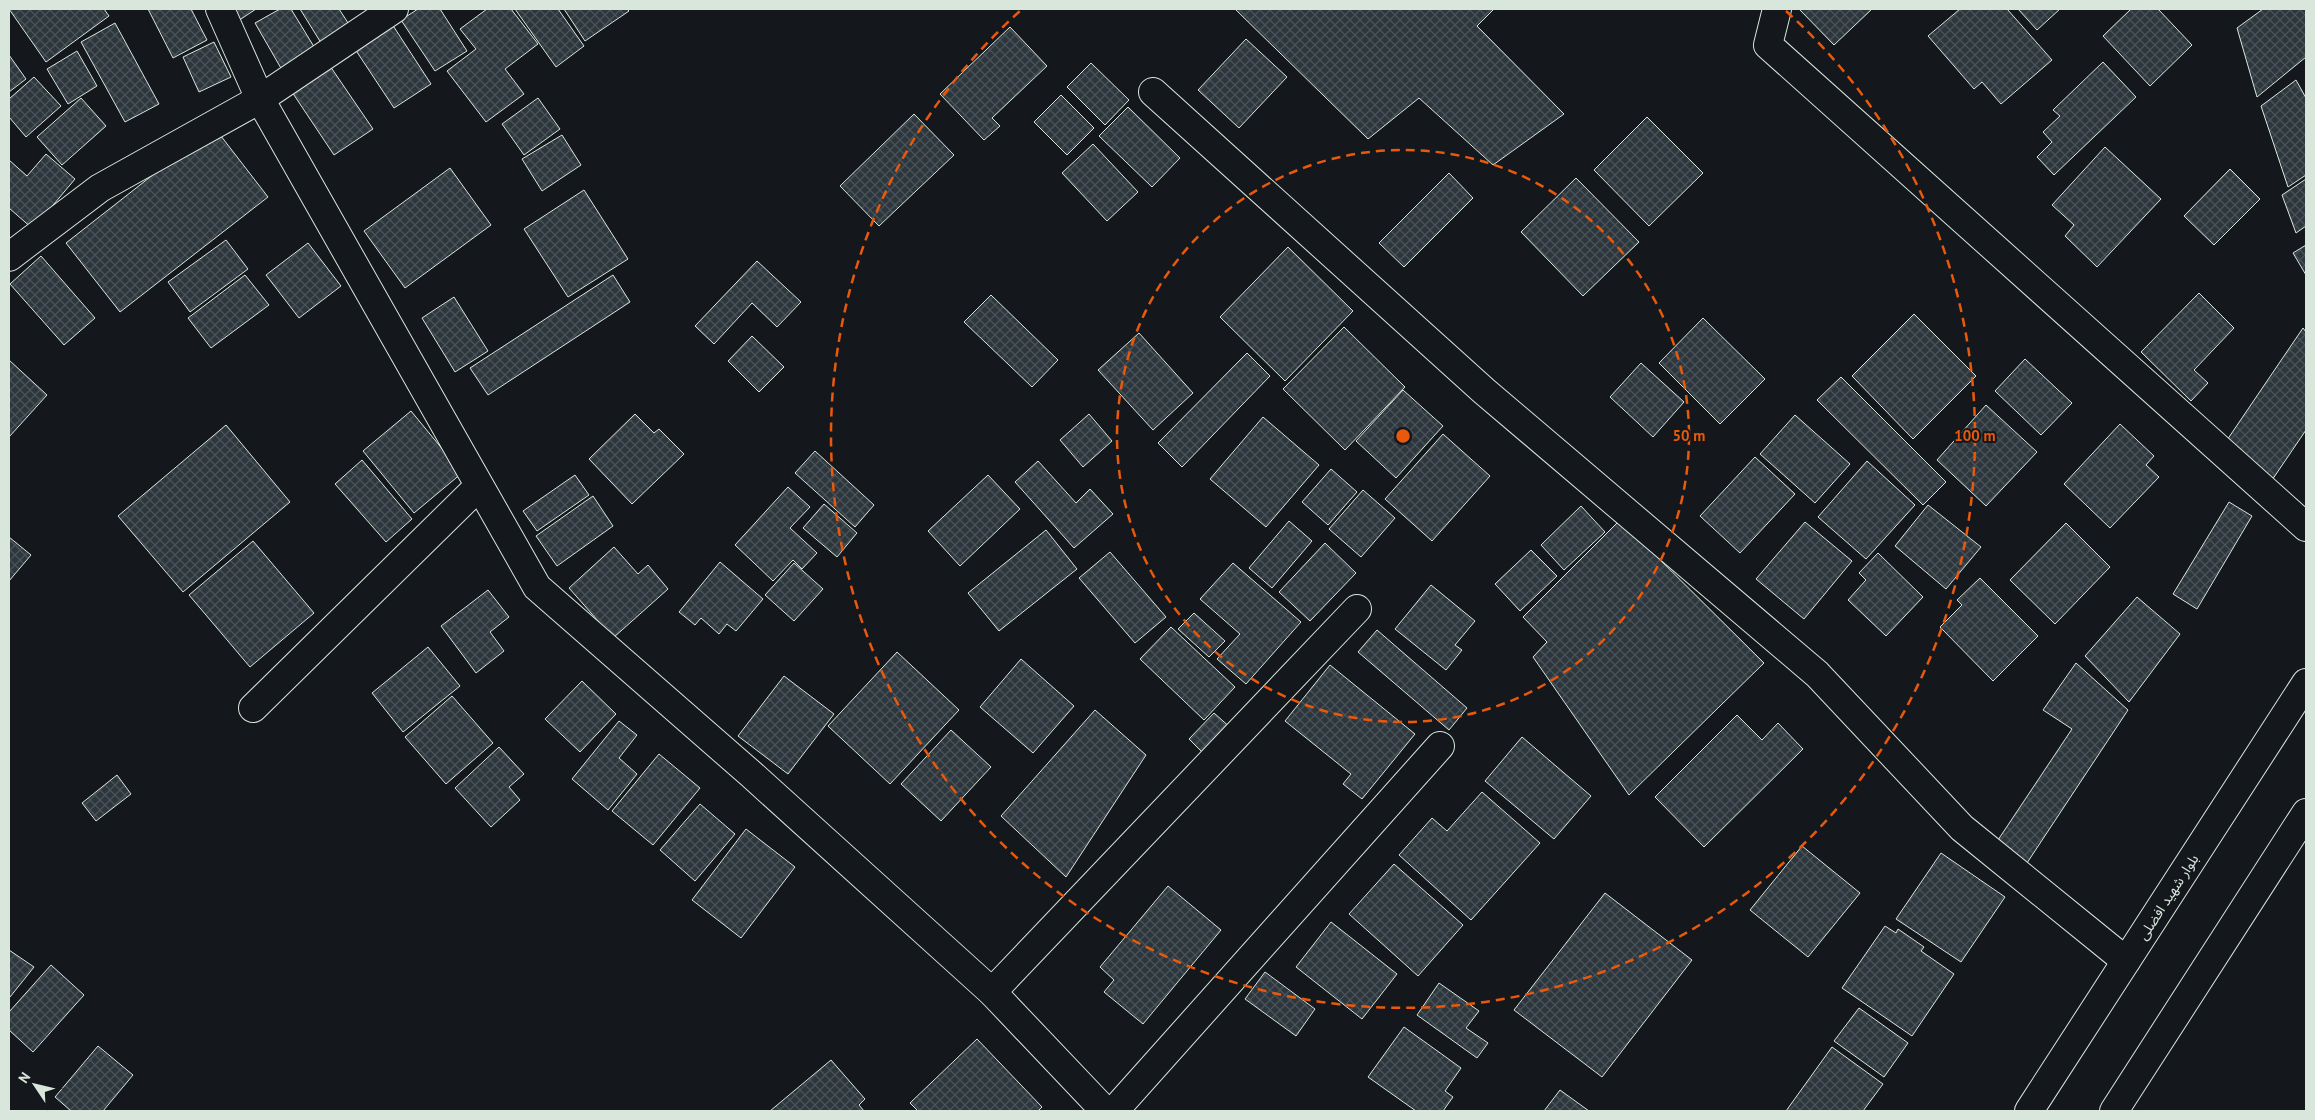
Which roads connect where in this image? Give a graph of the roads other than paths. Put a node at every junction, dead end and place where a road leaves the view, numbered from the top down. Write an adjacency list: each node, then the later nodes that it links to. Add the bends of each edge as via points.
1 (220, 9): 5 (street)
2 (394, 9): 5 (street)
3 (1777, 9): 8 (street, via 1768,45)
4 (1153, 92): 14 (street, via 1484,391 1818,674 1962,828)
5 (260, 99): 6 (street, via 100,188); 7 (street)
6 (9, 257)
7 (479, 486): 11 (street); 15 (street, via 537,587 751,774)
8 (2306, 527)
9 (1357, 609): 15 (street)
10 (2306, 683): 14 (street, بلوار شهید افضلی)
11 (253, 708)
12 (1440, 746): 17 (street)
13 (2306, 813): 19 (street)
14 (2126, 961): 18 (street, بلوار شهید افضلی)
15 (992, 992): 16 (street)
16 (1105, 1111)
17 (1114, 1111)
18 (2029, 1111)
19 (2114, 1111)

